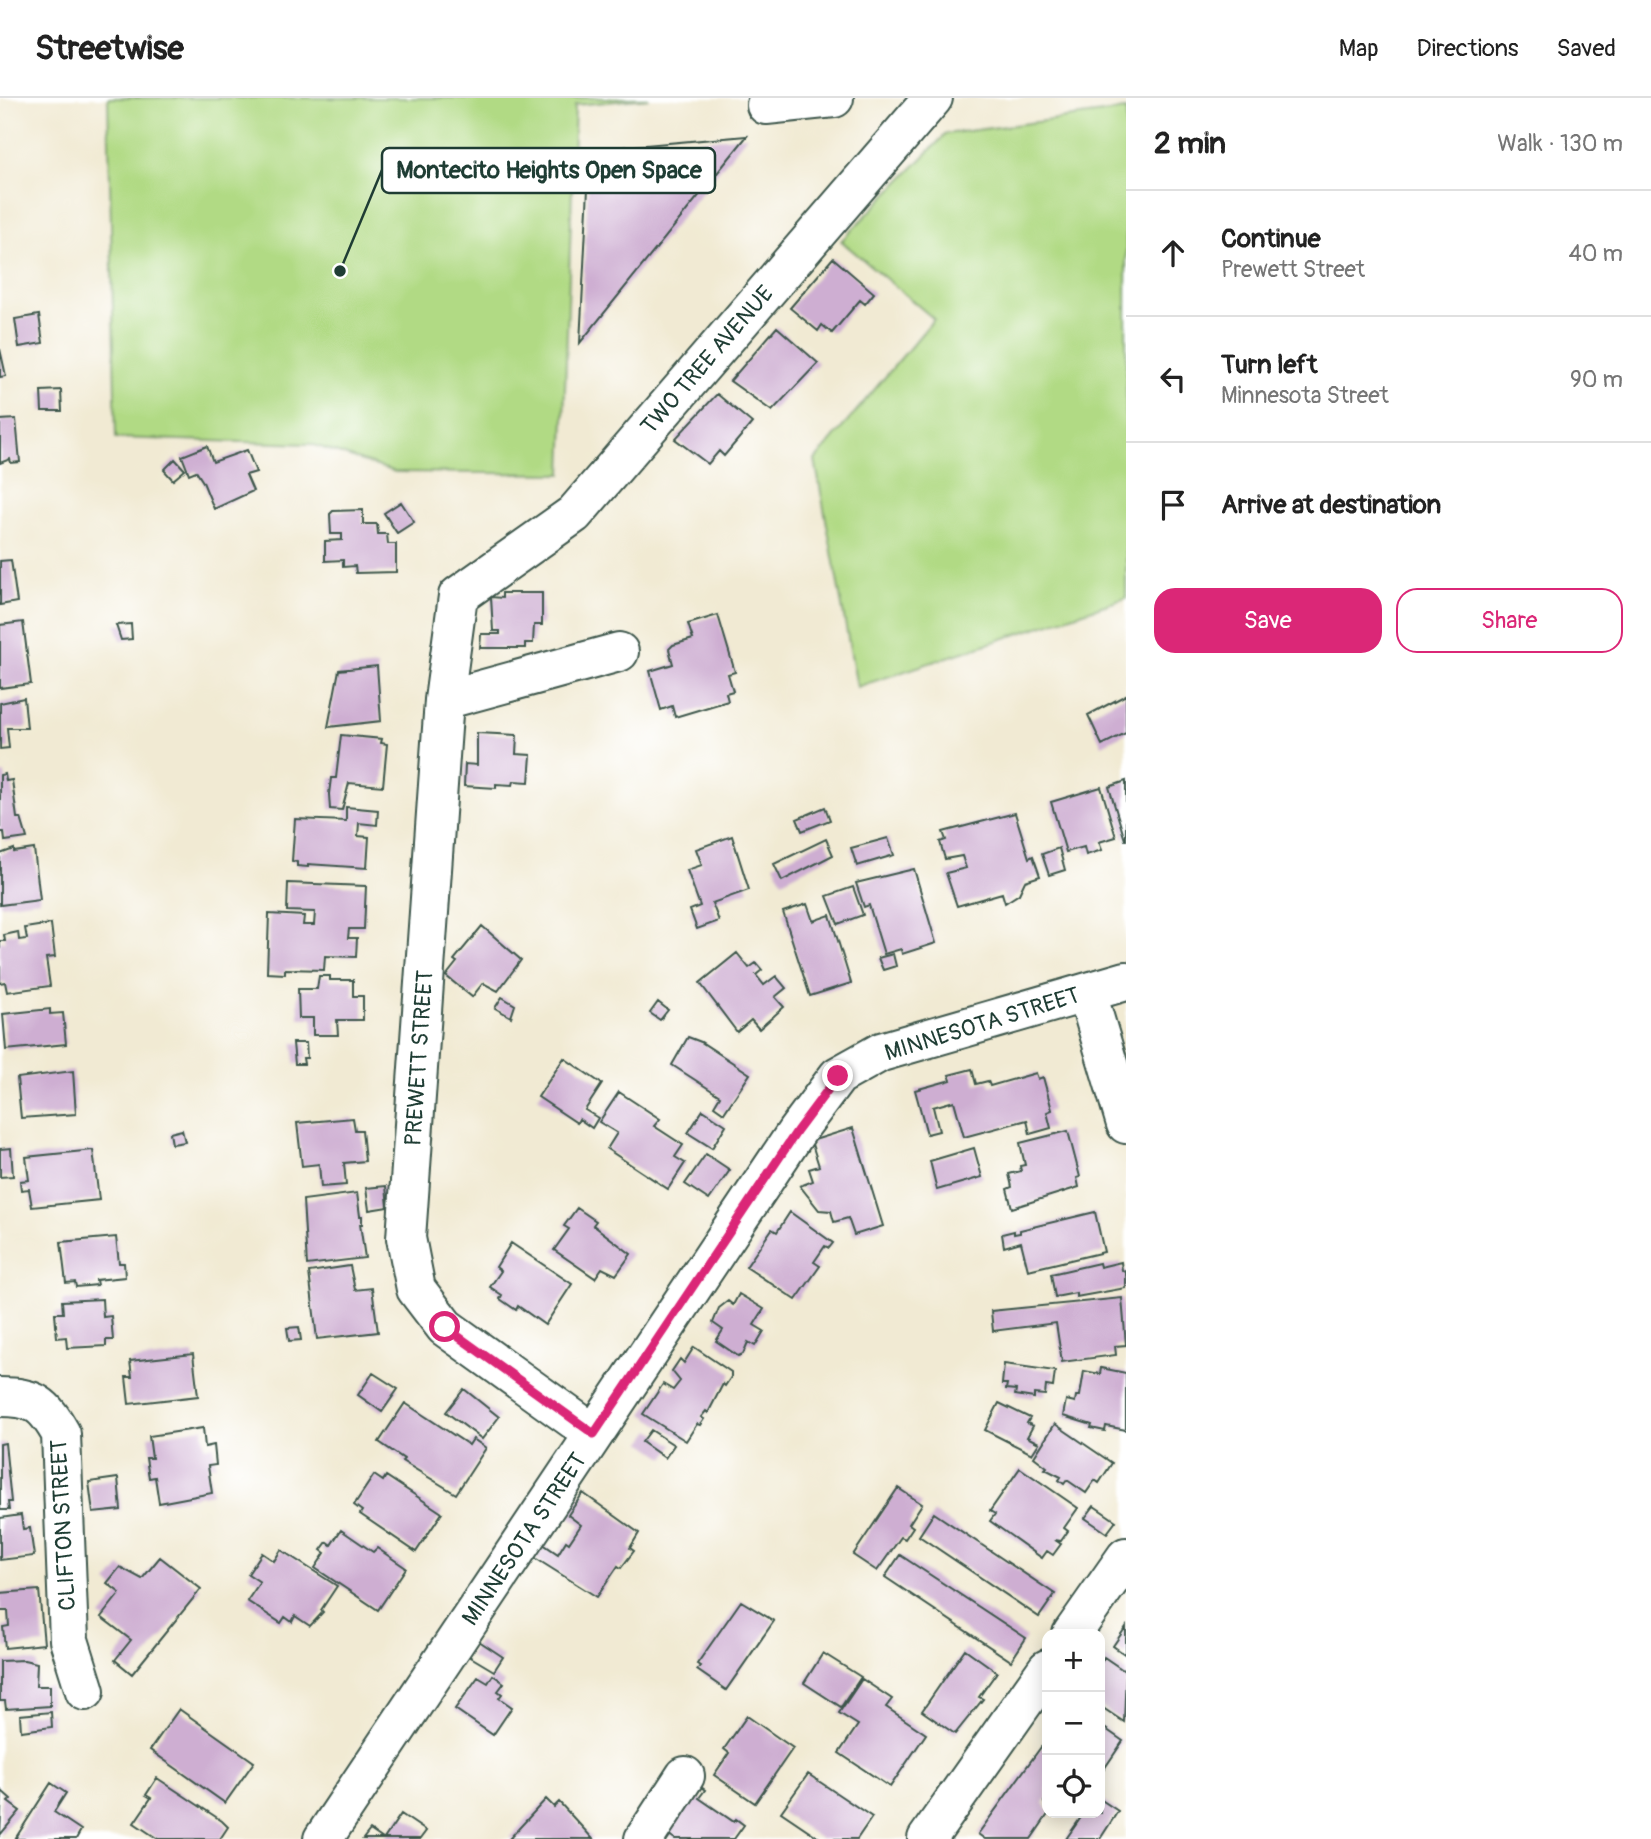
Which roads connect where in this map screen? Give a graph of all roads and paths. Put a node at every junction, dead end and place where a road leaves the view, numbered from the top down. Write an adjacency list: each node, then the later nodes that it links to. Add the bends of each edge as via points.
1 (834, 98): 3 (street)
2 (933, 98): 4 (street, TWO TREE AVENUE, via 574,513)
3 (766, 105)
4 (458, 596): 6 (street, PREWETT STREET)
5 (619, 652): 6 (street)
6 (444, 700): 11 (street, PREWETT STREET, via 406,1238 416,1289 445,1327)
7 (1126, 981): 8 (street, MINNESOTA STREET)
8 (1087, 993): 9 (street); 11 (street, MINNESOTA STREET, via 881,1052 838,1076)
9 (1126, 1124)
10 (0, 1397): 15 (street, CLIFTON STREET, via 24,1397 47,1410 61,1434 69,1640)
11 (594, 1434): 17 (street, MINNESOTA STREET)
12 (1126, 1557): 13 (street)
13 (1076, 1629)
14 (1042, 1676): 19 (street)
15 (85, 1692)
16 (685, 1776): 18 (street)
17 (323, 1839)
18 (644, 1839)
19 (927, 1839)

